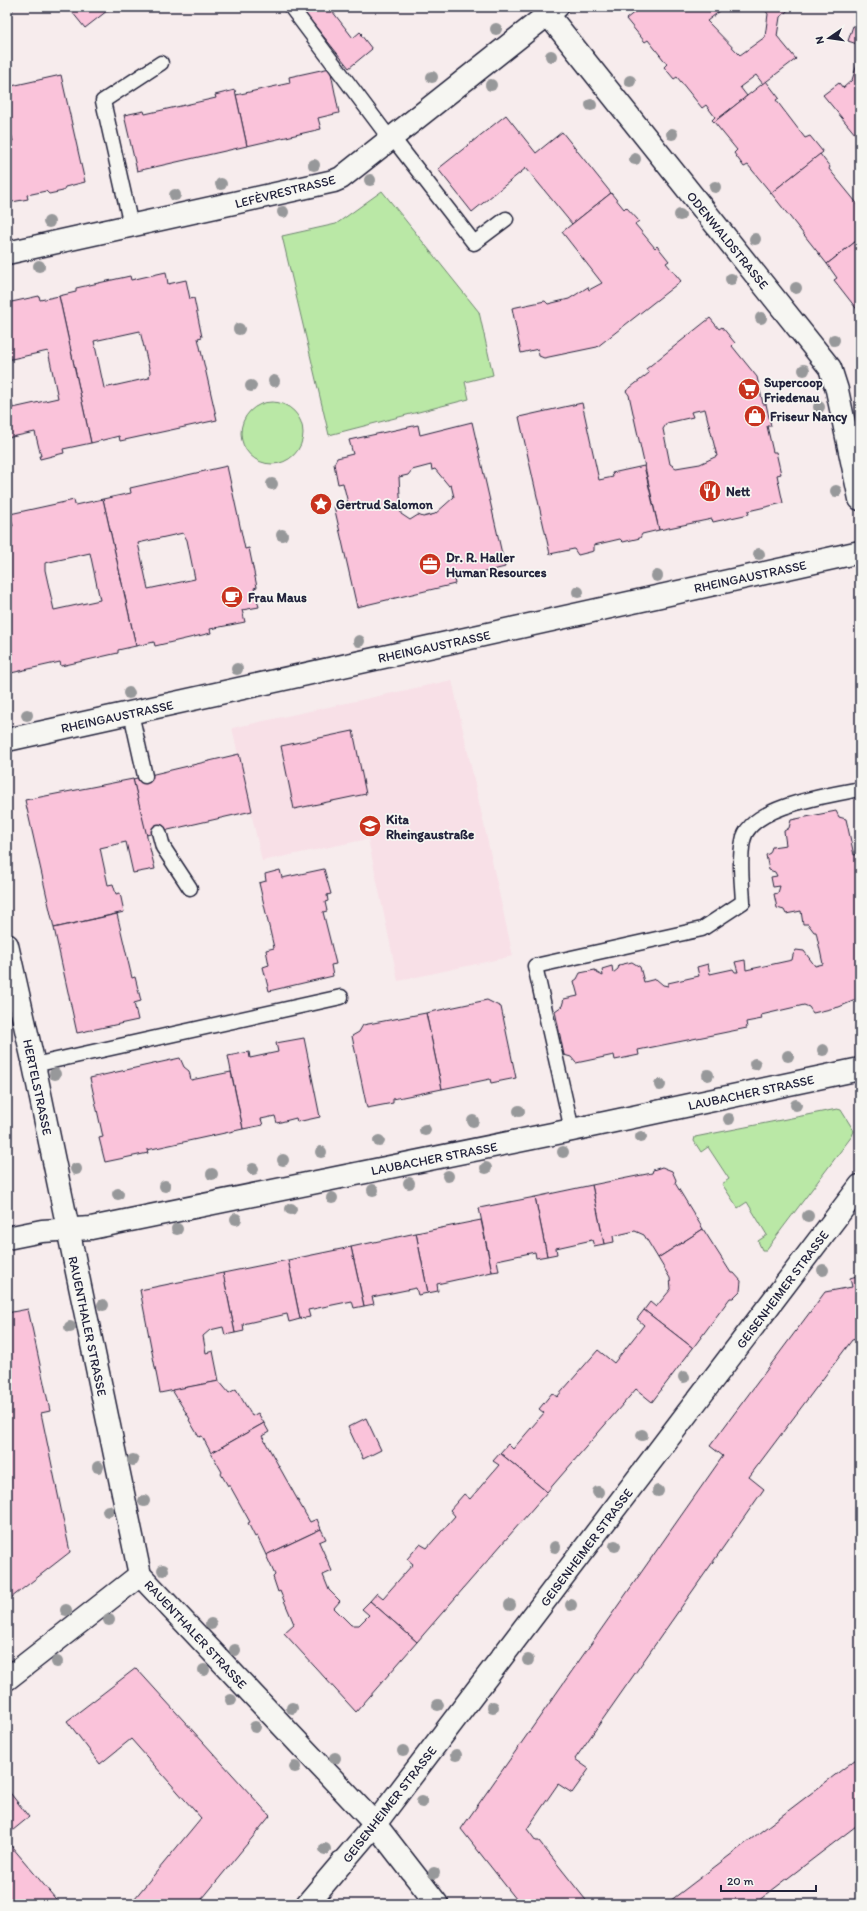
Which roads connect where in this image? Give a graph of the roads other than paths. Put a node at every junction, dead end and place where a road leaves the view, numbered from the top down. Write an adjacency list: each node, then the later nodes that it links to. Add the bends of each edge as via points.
1 (291, 7): 4 (lane)
2 (549, 9): 4 (street, LEFÈVRESTRASSE); 8 (street, ODENWALDSTRASSE, via 830,368)
3 (161, 64): 6 (lane, via 103,101)
4 (391, 138): 5 (lane, via 474,243); 6 (street, LEFÈVRESTRASSE, via 334,181)
5 (506, 219)
6 (131, 226): 7 (street, LEFÈVRESTRASSE)
7 (7, 253)
8 (860, 499)
9 (860, 552): 10 (street, RHEINGAUSTRASSE)
10 (131, 713): 11 (street, RHEINGAUSTRASSE); 12 (lane)
11 (7, 740)
12 (144, 776)
13 (860, 789): 20 (lane, via 771,811 752,824 743,840 743,902 702,929 535,966)
14 (159, 832): 15 (lane, via 163,847)
15 (190, 888)
16 (7, 944): 18 (street, HERTELSTRASSE)
17 (340, 997): 18 (lane)
18 (34, 1065): 22 (street, HERTELSTRASSE)
19 (860, 1069): 20 (street, LAUBACHER STRASSE)
20 (572, 1130): 22 (street, LAUBACHER STRASSE, via 91,1228)
21 (860, 1186): 26 (street, GEISENHEIMER STRASSE)
22 (68, 1230): 23 (street, LAUBACHER STRASSE, via 42,1231); 24 (street, RAUENTHALER STRASSE)
23 (7, 1238)
24 (140, 1575): 25 (street); 26 (street, RAUENTHALER STRASSE)
25 (7, 1679)
26 (375, 1824): 27 (street, GEISENHEIMER STRASSE); 28 (street, RAUENTHALER STRASSE)
27 (307, 1904)
28 (437, 1904)

